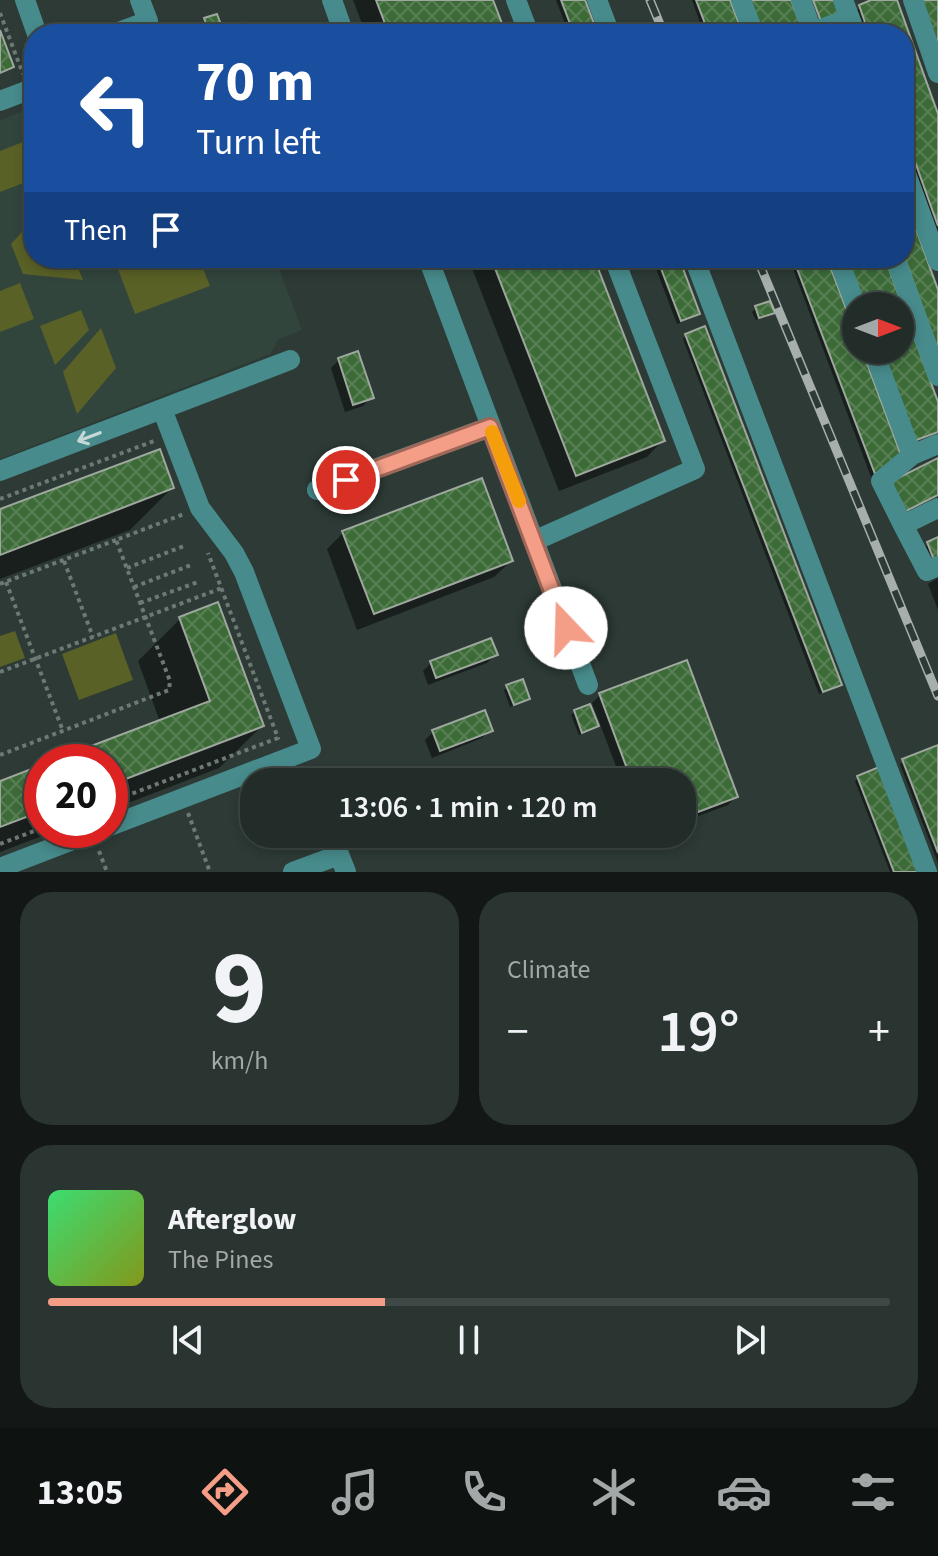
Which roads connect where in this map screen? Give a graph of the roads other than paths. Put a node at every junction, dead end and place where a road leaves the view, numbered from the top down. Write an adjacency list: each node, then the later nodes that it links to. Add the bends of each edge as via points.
1 (25, 0): 10 (lane)
2 (140, 0): 11 (lane, via 148,21)
3 (332, 0): 12 (lane)
4 (516, 0): 13 (lane)
5 (597, 0): 14 (lane)
6 (741, 0): 15 (lane)
7 (801, 0): 16 (lane)
8 (913, 0): 18 (lane)
9 (847, 11): 17 (lane)
10 (33, 24)
11 (140, 24)
12 (340, 24)
13 (525, 24)
14 (606, 24)
15 (750, 24)
16 (810, 24)
17 (827, 24)
18 (938, 73)
19 (24, 92): 20 (lane)
20 (0, 101)
21 (914, 195): 22 (lane)
22 (938, 261)
23 (432, 268): 33 (lane)
24 (618, 268): 40 (lane, via 695,469)
25 (698, 268): 48 (lane)
26 (842, 268): 28 (lane)
27 (899, 268): 31 (lane)
28 (851, 292)
29 (290, 360): 32 (lane)
30 (878, 364): 35 (lane)
31 (938, 376)
32 (162, 409): 36 (lane, one-way to 36); 43 (lane, via 200,508 244,572 311,749)
33 (490, 427): 37 (lane); 40 (lane)
34 (938, 444): 35 (lane)
35 (912, 455): 39 (lane, via 881,481)
36 (0, 471)
37 (317, 490)
38 (938, 508): 39 (lane)
39 (903, 525): 41 (lane, via 927,571)
40 (534, 541): 42 (lane)
41 (938, 566)
42 (588, 685)
43 (128, 819)
44 (52, 848): 46 (lane)
45 (342, 863): 47 (lane)
46 (0, 868)
47 (293, 872)
48 (927, 872)

